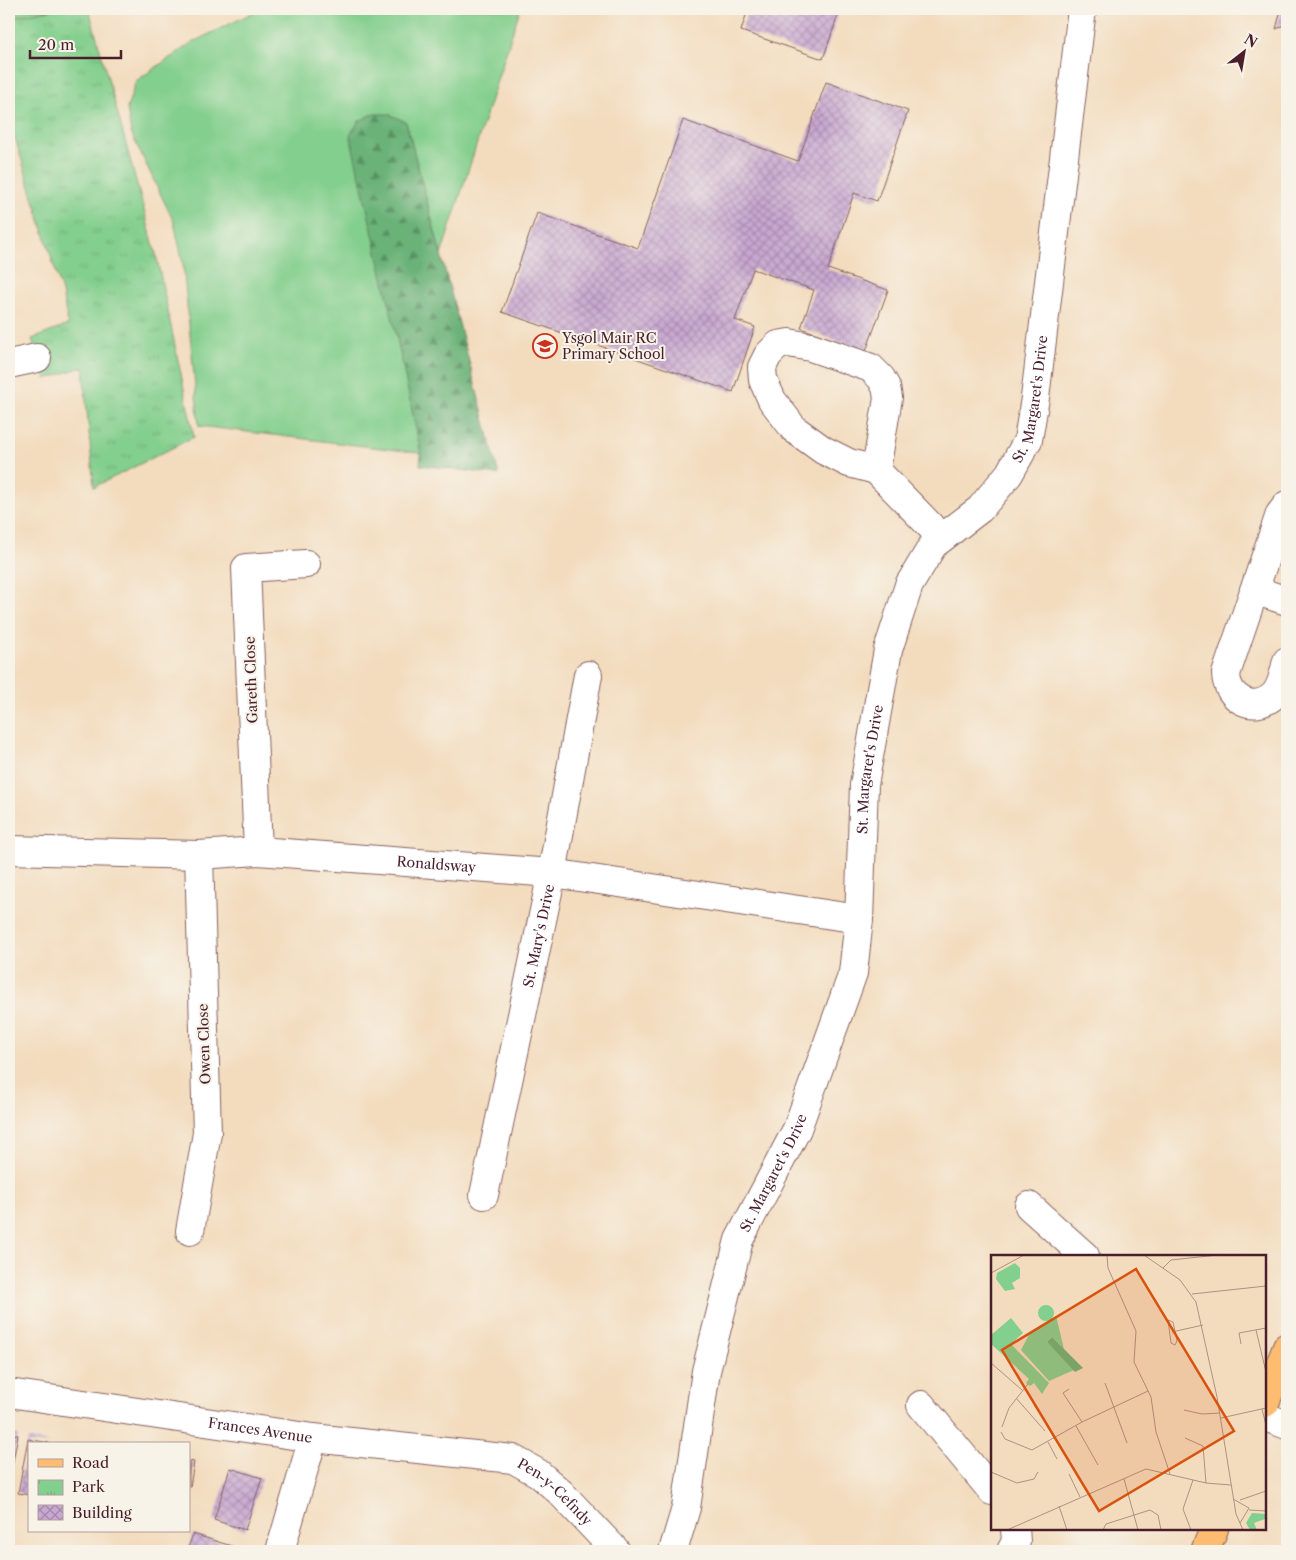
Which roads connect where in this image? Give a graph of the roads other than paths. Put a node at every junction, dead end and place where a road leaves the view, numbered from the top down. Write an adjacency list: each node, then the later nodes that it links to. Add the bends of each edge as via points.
1 (1082, 9): 6 (street, St. Margaret's Drive, via 1028,440 1009,474 980,510)
2 (37, 358): 3 (street)
3 (9, 364)
4 (876, 470): 4 (street, via 849,463 823,450 794,429 772,400 764,380 762,367 778,345 810,346 871,368 881,378 888,398); 6 (street)
5 (1287, 506): 8 (street, via 1280,514)
6 (942, 538): 16 (street, St. Margaret's Drive, via 933,545 909,584 888,650 864,785)
7 (306, 564): 13 (street, Gareth Close, via 246,568)
8 (1254, 590): 9 (street); 10 (street, via 1226,674 1226,684 1238,699 1248,703 1267,700 1275,694)
9 (1287, 602)
10 (1287, 661)
11 (588, 675): 15 (street, St. Mary's Drive)
12 (9, 850): 14 (street, Ronaldsway)
13 (258, 851): 14 (street, Ronaldsway); 15 (street, Ronaldsway)
14 (199, 855): 19 (street, Owen Close, via 207,1132)
15 (552, 873): 16 (street, Ronaldsway); 17 (street, St. Mary's Drive)
16 (859, 919): 35 (street, St. Margaret's Drive, via 853,973 798,1129 739,1240 706,1372 686,1508)
17 (484, 1195)
18 (1029, 1206): 20 (street)
19 (190, 1230)
20 (1084, 1255)
21 (1287, 1347): 22 (main road)
22 (1270, 1372): 24 (main road)
23 (9, 1393): 28 (street, Frances Avenue)
24 (1266, 1397)
25 (921, 1405): 30 (street)
26 (1266, 1418): 27 (street)
27 (1287, 1425)
28 (313, 1438): 29 (street, Frances Avenue); 33 (street)
29 (513, 1460): 34 (street, Pen-y-Cefndy, via 538,1473 560,1492)
30 (991, 1490)
31 (1015, 1530): 36 (street, via 1016,1541)
32 (1214, 1530): 37 (main road)
33 (280, 1551)
34 (616, 1551)
35 (673, 1551)
36 (1011, 1551)
37 (1205, 1551)

